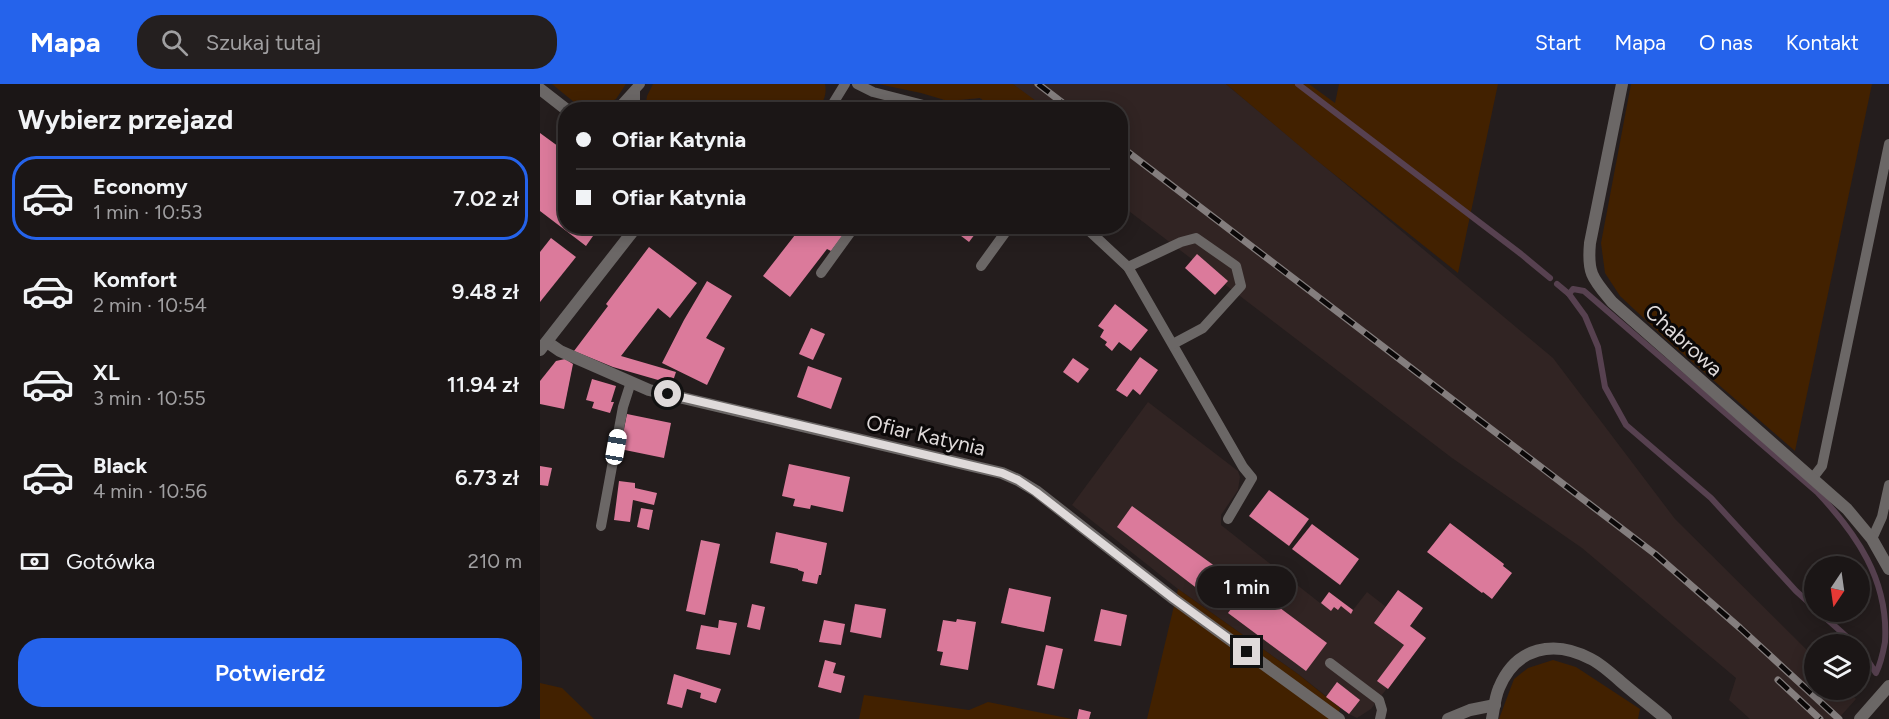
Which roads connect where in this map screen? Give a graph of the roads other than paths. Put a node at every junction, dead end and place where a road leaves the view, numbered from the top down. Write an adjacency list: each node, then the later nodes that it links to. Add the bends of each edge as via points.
1 (845, 84): 7 (lane)
2 (857, 84): 8 (lane)
3 (1622, 84): 21 (street, Chabrowa, via 1590,243 1591,273 1612,302)
4 (637, 88): 6 (lane)
5 (540, 89): 9 (street)
6 (624, 102)
7 (834, 102)
8 (910, 102)
9 (558, 103)
10 (1889, 144): 21 (lane, via 1822,466)
11 (631, 234): 19 (street)
12 (849, 234): 17 (lane)
13 (1004, 234): 15 (lane)
14 (1093, 234): 16 (lane)
15 (981, 266)
16 (1128, 267): 18 (lane); 18 (lane, via 1196,238 1236,266 1241,286 1203,328)
17 (821, 273)
18 (1173, 344): 23 (lane, via 1252,478)
19 (543, 346): 20 (street, Ofiar Katynia)
20 (631, 382): 24 (lane); 30 (street, Ofiar Katynia, via 650,390 1018,480)
21 (1812, 479): 25 (street, Chabrowa, via 1847,509)
22 (1889, 484): 25 (lane, via 1882,517)
23 (1228, 519)
24 (601, 526)
25 (1872, 539): 26 (street, Chabrowa)
26 (1889, 569)
27 (1330, 663): 31 (lane, via 1379,700)
28 (1889, 686): 35 (street)
29 (1495, 705): 32 (street); 33 (street); 34 (street, via 1506,675 1523,657 1553,647 1593,660)
30 (1339, 719)
31 (1380, 719)
32 (1448, 719)
33 (1492, 719)
34 (1666, 719)
35 (1860, 719)

